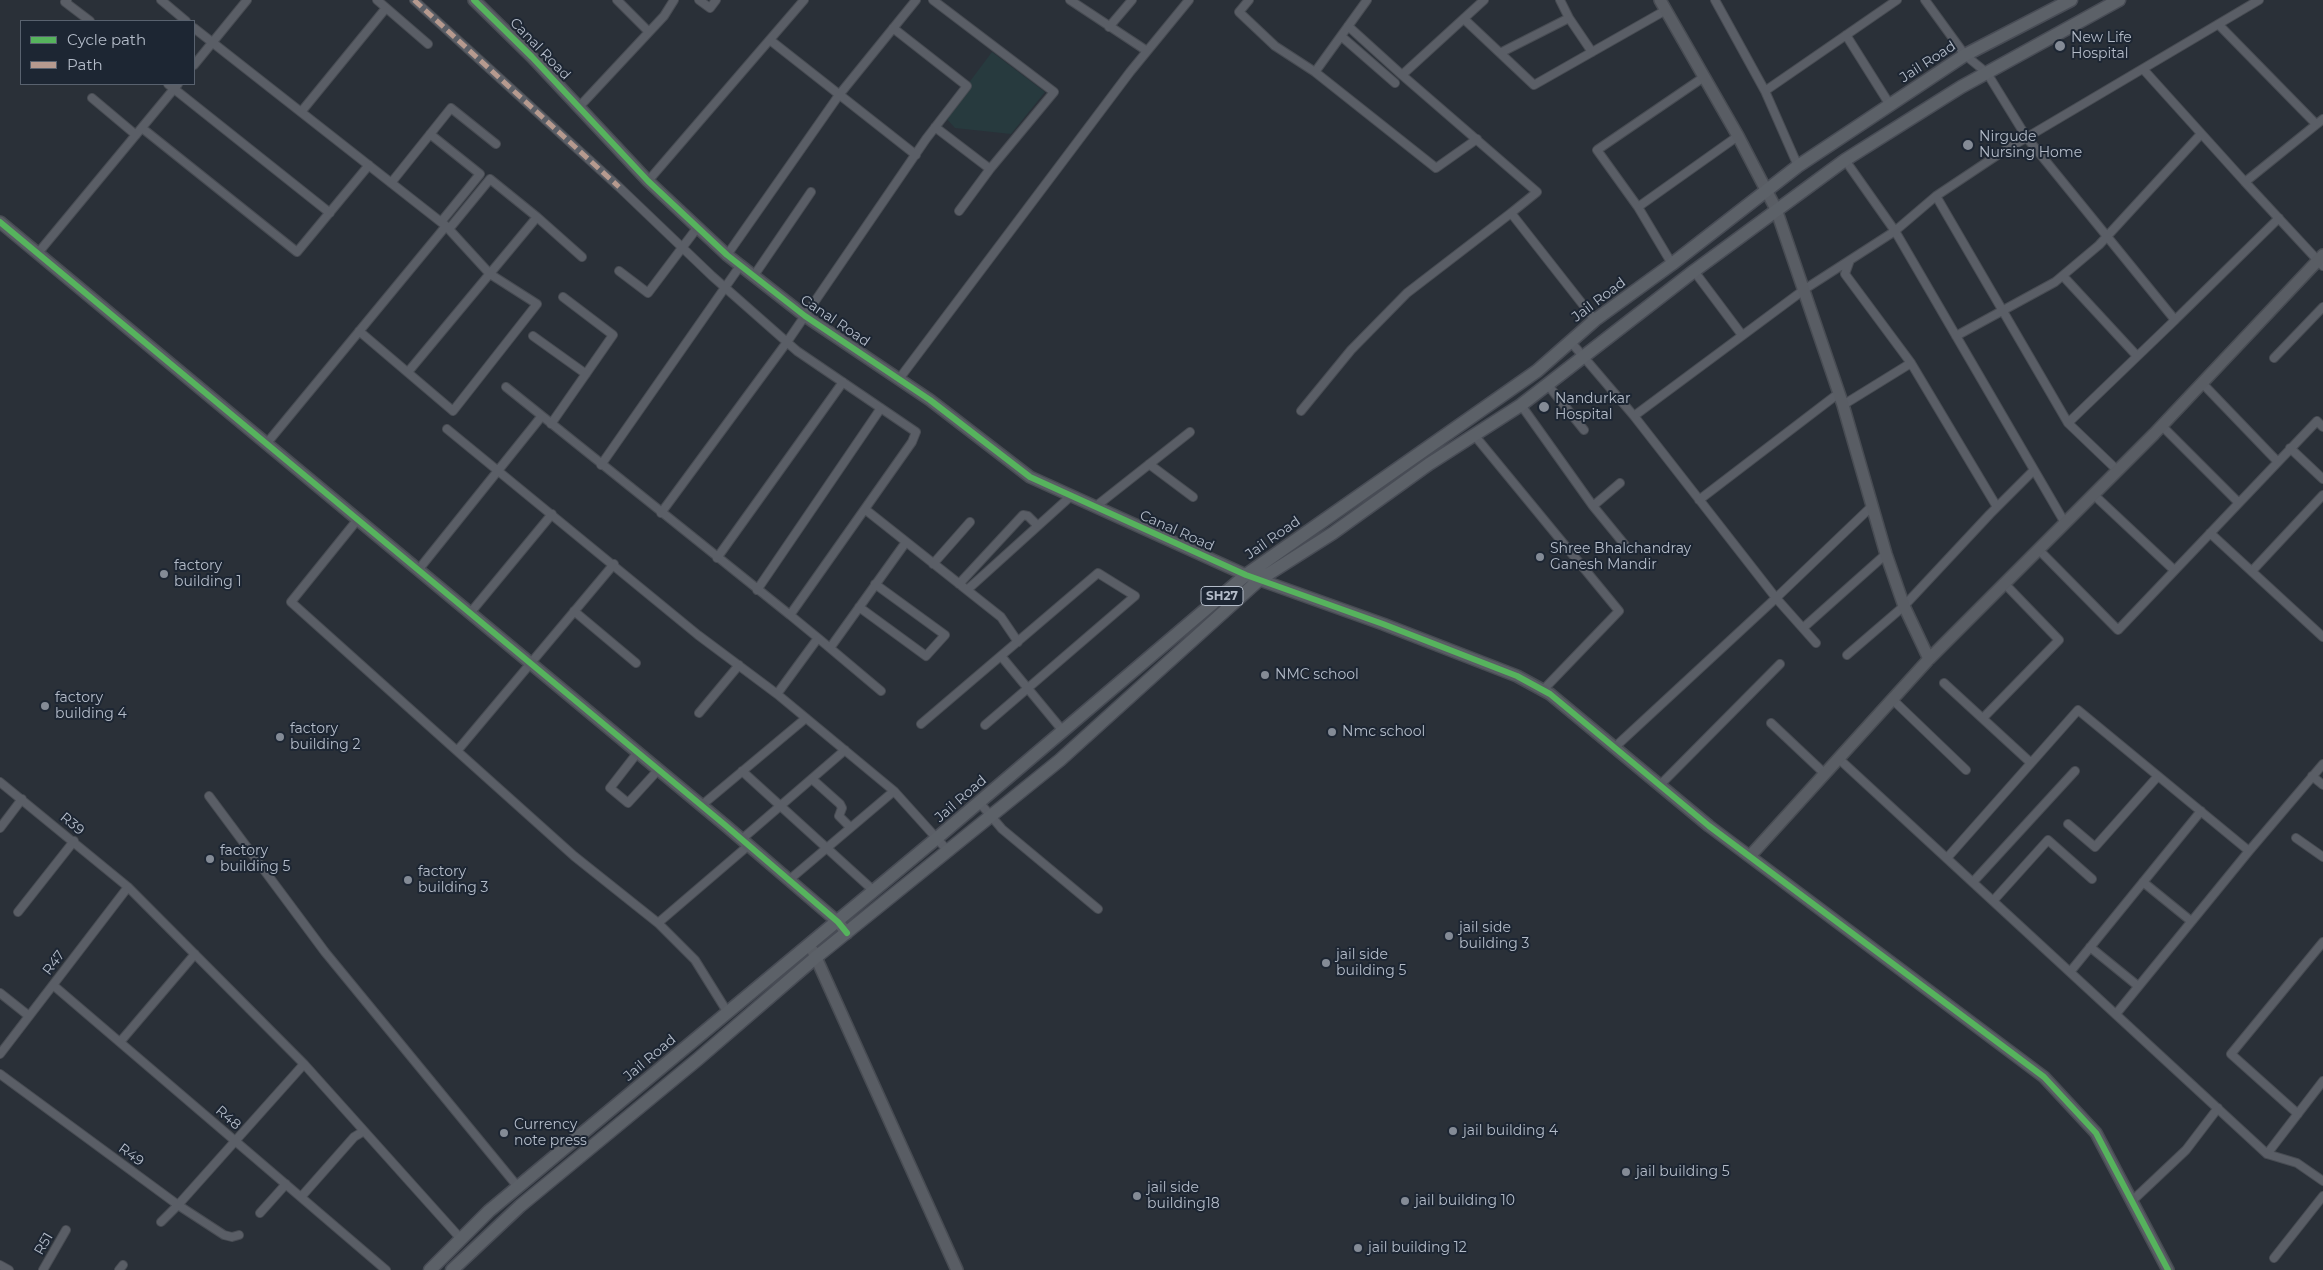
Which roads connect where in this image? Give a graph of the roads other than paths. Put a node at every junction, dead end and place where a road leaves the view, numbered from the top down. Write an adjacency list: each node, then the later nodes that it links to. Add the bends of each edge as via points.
1 (67, 0): 31 (street, via 65,2)
2 (161, 0): 32 (street)
3 (247, 0): 42 (street)
4 (377, 0): 28 (street)
5 (414, 0): 96 (street)
6 (474, 0): 60 (street, Canal Road)
7 (617, 0): 38 (street)
8 (674, 0): 38 (street)
9 (700, 0): 10 (street, via 710,8)
10 (716, 0)
11 (804, 0): 41 (street)
12 (916, 0): 36 (street)
13 (933, 0): 77 (street, via 1054,92)
14 (1072, 0): 35 (street)
15 (1132, 0): 35 (street)
16 (1189, 0): 44 (street)
17 (1249, 0): 50 (street, via 1239,12 1275,46)
18 (1367, 0): 33 (street)
19 (1484, 0): 30 (street)
20 (1560, 0): 29 (street)
21 (1715, 0): 56 (street)
22 (1925, 0): 47 (street)
23 (2071, 0): 47 (main road, Jail Road / SH27)
24 (2119, 0): 51 (main road)
25 (2259, 0): 34 (street)
26 (1893, 1): 39 (street)
27 (1663, 5): 45 (street); 53 (street)
28 (386, 8): 43 (street); 61 (street)
29 (1569, 18): 45 (street); 46 (street)
30 (1464, 19): 46 (street); 52 (street)
31 (89, 20)
32 (185, 20)
33 (1348, 26): 40 (street); 52 (street)
34 (2219, 26): 49 (street); 63 (street)
35 (1109, 27): 44 (street)
36 (893, 28): 57 (street); 65 (street, via 967,86)
37 (195, 29): 42 (street)
38 (649, 32): 60 (street)
39 (1846, 35): 56 (street); 59 (street)
40 (1341, 36): 50 (street); 54 (street)
41 (770, 40): 57 (street); 78 (street)
42 (212, 43): 48 (street); 61 (street)
43 (428, 44)
44 (1147, 51): 129 (street)
45 (1592, 52): 46 (street, via 1534,85)
46 (1500, 53)
47 (1965, 55): 51 (street); 59 (main road, Jail Road / SH27)
48 (195, 64)
49 (2143, 69): 67 (street); 70 (street)
50 (1315, 72): 71 (street, via 1436,168)
51 (1987, 73): 70 (street); 74 (main road)
52 (1402, 75): 71 (street)
53 (1704, 77): 69 (street); 84 (street, via 1596,150)
54 (1395, 83)
55 (173, 85): 64 (street); 87 (street)
56 (1765, 91): 76 (street)
57 (839, 95): 73 (street); 98 (street)
58 (92, 98): 68 (street)
59 (1890, 105): 76 (main road, Jail Road / SH27)
60 (579, 107): 78 (street, Canal Road)
61 (301, 112): 75 (street)
62 (2323, 119): 63 (street)
63 (2316, 124): 79 (street)
64 (142, 128): 68 (street); 87 (street, via 297,252)
65 (935, 128): 73 (street); 77 (street)
66 (430, 134): 72 (street, via 451,108); 80 (street); 92 (street, via 480,174)
67 (2201, 134): 79 (street); 95 (street)
68 (136, 135): 97 (street)
69 (1738, 136): 81 (street); 84 (street)
70 (2028, 138): 83 (street); 95 (street)
71 (1477, 139): 88 (street, via 1537,192)
72 (496, 144)
73 (916, 155): 114 (street)
74 (1845, 160): 85 (main road); 94 (street)
75 (369, 166): 80 (street); 87 (street)
76 (1798, 166): 81 (main road, Jail Road / SH27)
77 (990, 170): 86 (street)
78 (648, 181): 93 (street, Canal Road)
79 (2245, 182): 90 (street)
80 (391, 183): 92 (street)
81 (1765, 191): 85 (street); 102 (main road, Jail Road / SH27)
82 (811, 192): 107 (street)
83 (1936, 196): 94 (street); 113 (street)
84 (1638, 206): 102 (street)
85 (1776, 209): 105 (main road); 110 (street)
86 (960, 211)
87 (330, 213)
88 (1511, 213): 115 (street); 138 (street, via 1407,293 1351,350)
89 (537, 217): 92 (street, via 490,179); 99 (street); 106 (street)
90 (2279, 218): 101 (street); 116 (street)
91 (0, 222): 97 (street)
92 (446, 226): 106 (street); 117 (street)
93 (697, 228): 96 (street); 98 (street, Canal Road)
94 (1895, 231): 100 (street); 120 (street)
95 (2106, 238): 108 (street); 116 (street)
96 (682, 247): 104 (street, via 648,292); 109 (street)
97 (38, 253): 149 (street)
98 (727, 255): 103 (street, Canal Road)
99 (582, 257)
100 (1850, 260): 110 (street); 126 (street, via 1846,274)
101 (2321, 260): 131 (street)
102 (1672, 264): 115 (main road, Jail Road / SH27)
103 (740, 266): 107 (street, Canal Road); 109 (street)
104 (619, 271)
105 (1694, 271): 118 (street); 123 (main road)
106 (490, 274): 127 (street); 127 (street, via 537,304 453,411)
107 (753, 276): 114 (street, Canal Road)
108 (2063, 276): 113 (street); 124 (street)
109 (725, 288): 122 (street); 153 (street)
110 (1805, 289): 118 (street); 134 (street)
111 (564, 298): 128 (street, via 613,335)
112 (2323, 307): 125 (street)
113 (2002, 312): 120 (street); 141 (street)
114 (805, 316): 122 (street); 129 (street, Canal Road)
115 (1594, 320): 121 (main road, Jail Road / SH27)
116 (2175, 320): 124 (street)
117 (359, 331): 127 (street); 149 (street)
118 (1742, 335): 139 (street)
119 (533, 336): 128 (street)
120 (1956, 336): 155 (street)
121 (1570, 341): 123 (street); 187 (main road, Jail Road / SH27, via 1537,371 1467,422)
122 (787, 342): 130 (street); 170 (street)
123 (1583, 355): 132 (main road); 139 (street)
124 (2137, 356): 141 (street)
125 (2274, 358)
126 (1911, 363): 136 (street); 168 (street)
127 (408, 372)
128 (586, 374): 142 (street)
129 (899, 379): 161 (street, Canal Road, via 1030,477)
130 (843, 382): 137 (street); 181 (street)
131 (2202, 383): 143 (street); 151 (street)
132 (1547, 384): 135 (main road); 146 (street)
133 (506, 387): 140 (street)
134 (1839, 393): 136 (street); 163 (street)
135 (1521, 405): 148 (main road); 165 (street)
136 (1843, 405): 167 (street)
137 (881, 408): 169 (street, via 916,432); 192 (street)
138 (1301, 411)
139 (1634, 416): 163 (street)
140 (541, 417): 142 (street); 154 (street)
141 (2068, 423): 156 (street)
142 (551, 424): 153 (street)
143 (2162, 426): 156 (street); 164 (street)
144 (2323, 427): 150 (street, via 2317,421)
145 (447, 428): 154 (street)
146 (1584, 430)
147 (1190, 432): 152 (street)
148 (1475, 436): 188 (main road); 215 (street, via 1618,610)
149 (267, 443): 172 (street)
150 (2290, 448): 151 (street); 157 (street)
151 (2277, 461): 164 (street)
152 (1149, 464): 162 (street); 166 (street)
153 (601, 465): 170 (street)
154 (498, 470): 171 (street); 184 (street)
155 (2034, 470): 168 (street); 174 (street)
156 (2118, 470): 159 (street)
157 (2323, 480)
158 (1620, 483): 165 (street)
159 (2093, 494): 174 (street); 185 (street)
160 (2323, 495): 186 (street)
161 (1071, 496): 166 (street, Canal Road); 175 (street)
162 (1193, 497)
163 (1700, 500): 194 (street)
164 (2238, 502): 176 (street)
165 (1594, 506): 178 (street)
166 (1095, 507): 187 (street, Canal Road)
167 (1872, 507): 180 (street); 194 (street)
168 (1996, 507): 195 (street)
169 (866, 510): 177 (street); 199 (street)
170 (661, 513): 181 (street)
171 (552, 514): 182 (street); 198 (street)
172 (358, 519): 184 (street); 228 (street, via 291,602)
173 (970, 522): 183 (street)
174 (2065, 523): 179 (street)
175 (1038, 526): 191 (street, via 1028,516 1023,516); 193 (street)
176 (2210, 533): 185 (street); 186 (street)
177 (906, 542): 183 (street); 190 (street)
178 (1625, 545)
179 (2038, 549): 185 (street, via 2118,630); 189 (street)
180 (1886, 554): 195 (street); 200 (street)
181 (718, 558): 192 (street)
182 (614, 564): 197 (street); 212 (street)
183 (933, 564): 191 (street)
184 (419, 569): 198 (street)
185 (2174, 570)
186 (2252, 572): 201 (street)
187 (1246, 575): 188 (street, Canal Road); 225 (main road, Jail Road / SH27)
188 (1259, 580): 215 (street, Canal Road, via 1401,631 1517,676); 251 (main road, via 1060,760)
189 (2004, 583): 208 (street); 221 (street, via 2060,640)
190 (875, 584): 196 (street); 196 (street, via 945,635 926,656)
191 (959, 584): 193 (street)
192 (757, 590): 199 (street)
193 (967, 590): 203 (street, via 1001,617)
194 (1776, 598): 200 (street); 226 (street)
195 (1904, 606): 206 (street); 208 (street)
196 (860, 607): 205 (street)
197 (574, 611): 209 (street); 210 (street)
198 (471, 612): 209 (street)
199 (790, 615): 202 (street)
200 (1803, 628): 204 (street)
201 (2323, 636)
202 (818, 638): 205 (street); 217 (street)
203 (1018, 642): 207 (street); 214 (street, via 1098,573 1135,596)
204 (1816, 642)
205 (830, 648): 216 (street)
206 (1846, 655)
207 (1001, 656): 214 (street); 223 (street)
208 (1929, 659): 218 (street)
209 (531, 662): 228 (street); 229 (street)
210 (636, 663)
211 (1780, 664): 242 (street)
212 (739, 665): 217 (street); 219 (street)
213 (1944, 683): 221 (street)
214 (1027, 688): 224 (street); 225 (street)
215 (1543, 690): 226 (street, Canal Road)
216 (881, 691)
217 (777, 694): 220 (street)
218 (1892, 699): 230 (street); 234 (street)
219 (699, 713)
220 (806, 718): 227 (street); 235 (street)
221 (1983, 718): 231 (street)
222 (1771, 723): 237 (street)
223 (921, 724)
224 (985, 725)
225 (1063, 731): 247 (main road, Jail Road / SH27)
226 (1615, 748): 242 (street, Canal Road)
227 (845, 750): 240 (street); 244 (street)
228 (457, 751): 276 (street, via 574,856)
229 (638, 752): 233 (street); 233 (street, via 610,788 628,804)
230 (1838, 758): 237 (street); 263 (street)
231 (2032, 763): 238 (street, via 2078,710); 263 (street)
232 (2323, 764): 239 (street)
233 (659, 769): 248 (street)
234 (1966, 770)
235 (742, 771): 248 (street); 249 (street)
236 (2075, 771): 267 (street)
237 (1824, 773): 262 (street)
238 (2158, 776): 250 (street); 252 (street, via 2095,846)
239 (2312, 776): 243 (street); 260 (street)
240 (812, 779): 249 (street); 253 (street, via 840,804 839,816)
241 (0, 782): 246 (street, R39)
242 (1660, 785): 262 (street, Canal Road)
243 (2323, 785)
244 (894, 791): 253 (street); 255 (street)
245 (209, 796): 304 (street, via 325,952)
246 (22, 799): 254 (street); 257 (street, R39)
247 (979, 802): 251 (street); 255 (main road, Jail Road / SH27)
248 (702, 805): 258 (street)
249 (781, 806): 258 (street); 259 (street)
250 (2200, 811): 260 (street); 268 (street)
251 (992, 817): 261 (main road); 272 (street, via 1002,829)
252 (2068, 824)
253 (850, 827): 259 (street)
254 (0, 828)
255 (938, 838): 261 (street); 270 (main road, Jail Road / SH27)
256 (2296, 838): 264 (street)
257 (74, 841): 269 (street, R39); 273 (street)
258 (746, 842): 266 (street); 276 (street)
259 (826, 848): 266 (street); 270 (street)
260 (2249, 851): 274 (street)
261 (949, 852): 277 (main road)
262 (1750, 856): 307 (street, Canal Road, via 2044,1077 2096,1133)
263 (1947, 858): 267 (street)
264 (2323, 858)
265 (2092, 879): 271 (street, via 2048,840)
266 (789, 880): 275 (street)
267 (1973, 882): 271 (street)
268 (2143, 882): 274 (street); 280 (street)
269 (128, 886): 281 (street, R39); 284 (street, R47)
270 (874, 891): 275 (main road, Jail Road / SH27)
271 (1993, 901): 283 (street)
272 (1098, 909)
273 (18, 912)
274 (2192, 921): 285 (street)
275 (838, 922): 277 (street); 279 (main road, Jail Road / SH27)
276 (658, 923): 287 (street, via 695,960)
277 (847, 933): 282 (main road)
278 (2323, 942): 298 (street, via 2231,1054)
279 (810, 945): 282 (street); 287 (main road, Jail Road / SH27)
280 (2090, 947): 283 (street); 285 (street)
281 (195, 954): 290 (street); 292 (street, R39)
282 (815, 958): 296 (main road); 321 (street)
283 (2070, 972): 288 (street)
284 (53, 985): 289 (street, R47); 290 (street, R48)
285 (2138, 986): 288 (street)
286 (0, 993): 289 (street)
287 (728, 1013): 293 (main road, Jail Road / SH27)
288 (2116, 1014): 297 (street)
289 (29, 1016): 291 (street, R47)
290 (120, 1042): 300 (street, R48)
291 (0, 1054)
292 (304, 1064): 299 (street, R39); 300 (street)
293 (657, 1072): 296 (main road); 304 (main road, Jail Road / SH27)
294 (0, 1074): 308 (street, R49)
295 (2323, 1081): 298 (street)
296 (666, 1086): 320 (main road, via 520,1206)
297 (2218, 1108): 301 (street); 307 (street, via 2186,1150)
298 (2298, 1114): 301 (street)
299 (364, 1131): 306 (street); 313 (street, R39)
300 (235, 1140): 303 (street, R48); 308 (street)
301 (2267, 1154): 302 (street, via 2297,1163)
302 (2323, 1181)
303 (286, 1184): 306 (street, R48); 309 (street)
304 (518, 1187): 313 (main road, Jail Road / SH27)
305 (2323, 1196): 314 (street)
306 (301, 1197): 318 (street, R48)
307 (2132, 1201): 322 (street, Canal Road)
308 (178, 1205): 310 (street); 312 (street, R49, via 224,1235)
309 (260, 1213)
310 (161, 1222)
311 (66, 1230): 317 (street, R51)
312 (239, 1235)
313 (461, 1239): 319 (main road, Jail Road / SH27)
314 (2274, 1258)
315 (0, 1265): 316 (street)
316 (9, 1270)
317 (43, 1270)
318 (386, 1270)
319 (430, 1270)
320 (452, 1270)
321 (957, 1270)
322 (2168, 1270)

